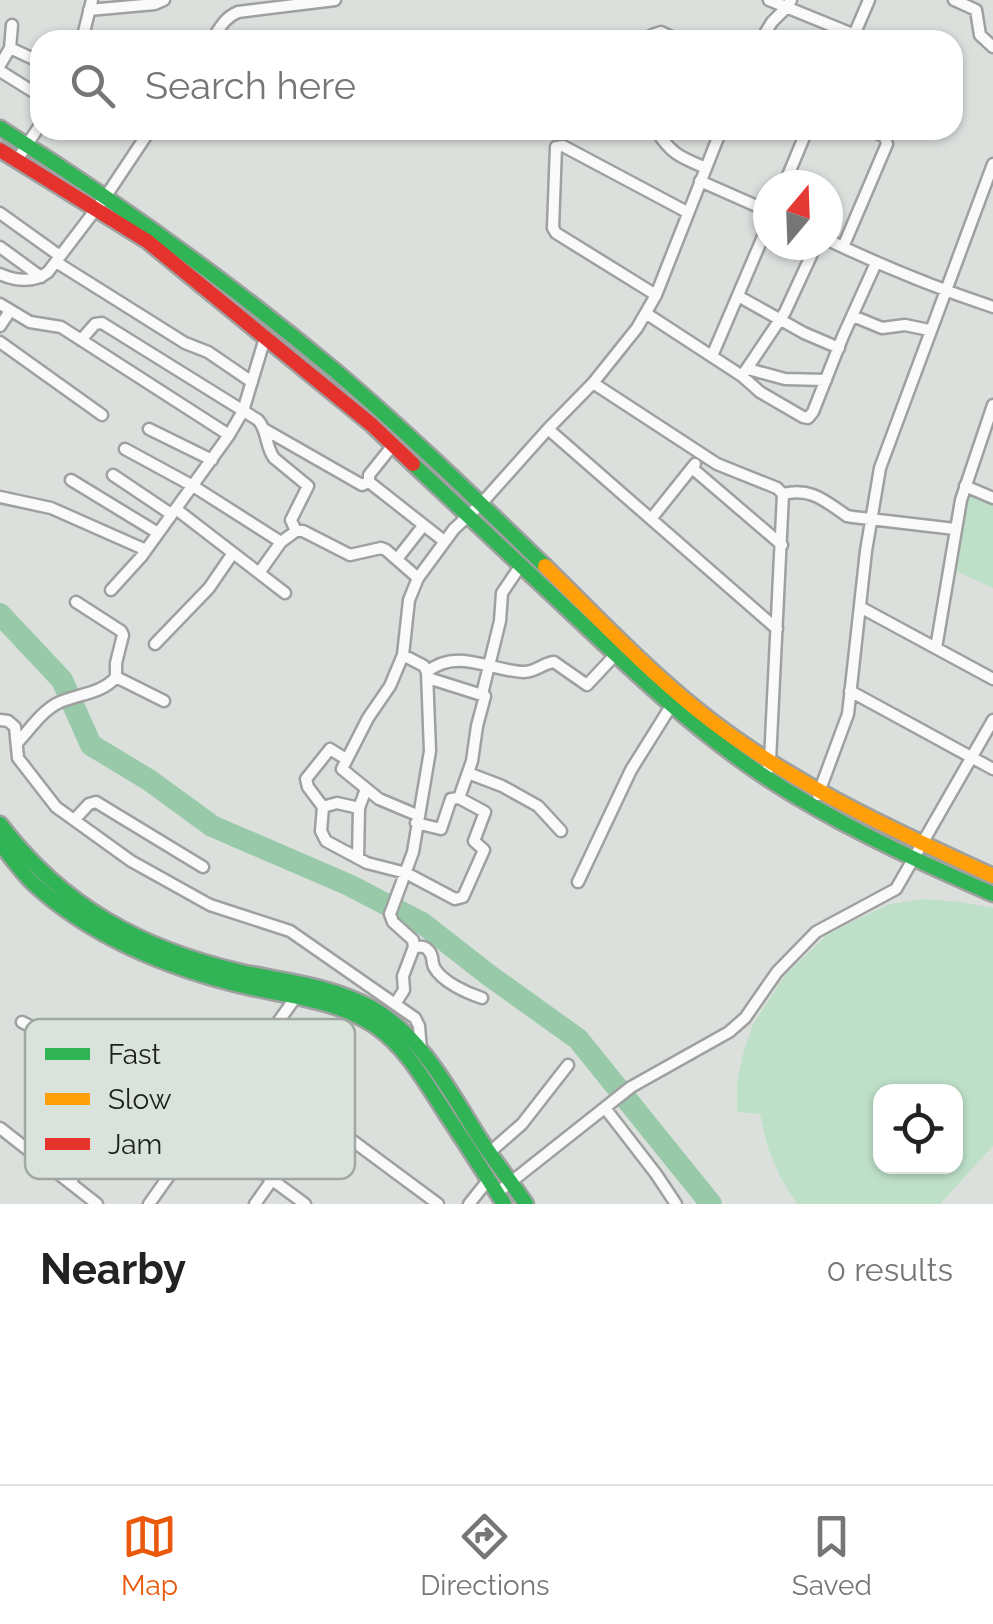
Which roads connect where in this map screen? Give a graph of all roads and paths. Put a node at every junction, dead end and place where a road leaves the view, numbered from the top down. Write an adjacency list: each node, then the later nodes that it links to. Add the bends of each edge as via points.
1 (164, 0): 8 (street)
2 (335, 0): 6 (street)
3 (769, 0): 7 (street)
4 (869, 0): 15 (street)
5 (954, 0): 16 (street, via 976,10 980,35)
6 (317, 1): 9 (street)
7 (789, 4): 13 (street); 14 (street)
8 (90, 5): 11 (street)
9 (249, 5): 12 (street)
10 (12, 26): 17 (street)
11 (84, 30)
12 (220, 30)
13 (767, 30)
14 (844, 30)
15 (856, 30)
16 (993, 47)
17 (10, 48): 18 (street); 19 (street)
18 (30, 57)
19 (0, 68): 20 (street)
20 (30, 89)
21 (0, 128): 28 (street)
22 (30, 140): 28 (street)
23 (143, 140): 35 (street)
24 (662, 140): 32 (street, via 675,155)
25 (717, 140): 32 (street)
26 (803, 140): 33 (street)
27 (885, 140): 41 (street)
28 (27, 145): 30 (street); 35 (street)
29 (0, 150): 30 (street)
30 (17, 160): 37 (street)
31 (993, 164): 48 (street)
32 (706, 168): 34 (street)
33 (790, 170)
34 (700, 181): 36 (street); 38 (street)
35 (106, 196): 37 (street); 58 (street)
36 (753, 204)
37 (95, 209): 42 (street); 61 (street, via 146,241)
38 (687, 212): 49 (street); 49 (street, via 556,148 556,234)
39 (0, 214): 42 (street)
40 (0, 247): 47 (street)
41 (843, 247): 45 (street)
42 (58, 259): 47 (street); 66 (street)
43 (753, 260): 50 (street)
44 (809, 260): 55 (street)
45 (876, 263): 48 (street); 54 (street)
46 (0, 274): 47 (street)
47 (42, 277)
48 (944, 291): 52 (street); 57 (street)
49 (656, 294): 53 (street)
50 (738, 296): 55 (street); 63 (street)
51 (5, 308): 56 (street); 59 (street)
52 (993, 308)
53 (646, 314): 63 (street); 67 (street)
54 (852, 316): 57 (street, via 882,328); 62 (street)
55 (780, 320): 62 (street); 64 (street)
56 (0, 326)
57 (930, 330): 94 (street, via 880,468)
58 (288, 334): 61 (street); 68 (street)
59 (80, 340): 71 (street, via 102,323); 76 (street)
60 (0, 342): 72 (street)
61 (271, 343): 66 (street); 70 (street)
62 (838, 348): 65 (street)
63 (712, 356): 64 (street)
64 (745, 372): 65 (street); 65 (street, via 770,398 808,418)
65 (826, 380)
66 (252, 382): 71 (street)
67 (593, 383): 74 (street); 79 (street)
68 (365, 398): 70 (street); 90 (street)
69 (992, 409): 86 (street)
70 (354, 410): 77 (street)
71 (243, 411): 73 (street); 76 (street)
72 (102, 415)
73 (264, 429): 84 (street); 97 (street, via 274,458 308,486 291,520)
74 (548, 429): 90 (street); 93 (street)
75 (149, 430): 80 (street)
76 (229, 436): 80 (street)
77 (394, 445): 84 (street); 92 (street)
78 (125, 449): 85 (street)
79 (702, 455): 81 (street); 87 (street)
80 (212, 460): 85 (street)
81 (692, 468): 93 (street); 101 (street)
82 (113, 475): 91 (street)
83 (71, 480): 98 (street)
84 (369, 482): 95 (street)
85 (192, 486): 91 (street); 100 (street)
86 (965, 486): 89 (street); 96 (street)
87 (782, 494): 94 (street, via 808,492 847,516); 101 (street)
88 (0, 498): 102 (street, via 44,506)
89 (993, 498)
90 (482, 504): 92 (street); 130 (street, via 679,694)
91 (174, 512): 98 (street); 103 (street)
92 (468, 515): 99 (street); 105 (street)
93 (651, 518): 112 (street)
94 (870, 520): 96 (street); 111 (street)
95 (423, 526): 99 (street); 104 (street)
96 (955, 529): 114 (street)
97 (296, 531): 100 (street); 104 (street, via 344,554 377,547)
98 (158, 533): 102 (street)
99 (444, 541): 107 (street)
100 (280, 542): 106 (street)
101 (782, 545): 112 (street)
102 (146, 550): 108 (street)
103 (233, 553): 106 (street); 113 (street)
104 (398, 559): 107 (street)
105 (521, 565): 115 (street); 117 (street, via 502,593)
106 (258, 572): 109 (street)
107 (418, 578): 116 (street)
108 (111, 590)
109 (284, 593)
110 (76, 602): 119 (street, via 121,631)
111 (860, 607): 114 (street); 121 (street)
112 (777, 630): 130 (street)
113 (155, 644)
114 (936, 648): 120 (street)
115 (616, 654): 117 (street, via 587,685 554,662 529,672); 124 (street)
116 (403, 655): 118 (street); 129 (street)
117 (490, 665): 118 (street, via 445,660); 122 (street)
118 (428, 675): 122 (street); 138 (street, via 430,751)
119 (116, 677): 123 (street); 127 (street, via 50,709)
120 (993, 678)
121 (850, 691): 128 (street); 135 (street)
122 (482, 694): 132 (street)
123 (164, 701)
124 (672, 706): 130 (street); 149 (street, via 631,770)
125 (0, 720): 127 (street, via 15,726)
126 (993, 720): 128 (street)
127 (17, 743): 139 (street, via 19,760 53,805)
128 (972, 758): 131 (street); 143 (street)
129 (346, 759): 133 (street, via 342,769); 136 (street, via 330,749 306,780)
130 (768, 769): 135 (street)
131 (993, 769)
132 (468, 773): 134 (street); 141 (street, via 538,806)
133 (366, 788): 137 (street); 138 (street)
134 (459, 798): 138 (street, via 451,799 441,829); 147 (street, via 485,814 474,840 484,850 463,897)
135 (817, 798): 143 (street); 145 (street)
136 (323, 806): 137 (street); 144 (street, via 322,836)
137 (359, 808): 144 (street)
138 (417, 819): 147 (street)
139 (74, 820): 146 (street, via 96,802); 154 (street, via 210,905 290,931)
140 (0, 824): 152 (street, via 50,882 110,922 218,966)
141 (561, 832)
142 (0, 843): 152 (street, via 31,881 102,934 210,977)
143 (922, 844): 145 (street); 148 (street)
144 (358, 858): 147 (street)
145 (914, 860): 150 (street); 160 (street, via 896,888 816,932 729,1032)
146 (203, 867)
147 (406, 874): 151 (street, via 390,914)
148 (993, 876)
149 (578, 882)
150 (993, 894)
151 (414, 947): 153 (street, via 430,952 440,974); 154 (street)
152 (300, 990): 155 (street); 158 (street, via 362,1004); 171 (street, via 354,1012 397,1045)
153 (482, 998)
154 (395, 1004): 158 (street, via 418,1021)
155 (280, 1019)
156 (22, 1022): 157 (street)
157 (25, 1024)
158 (421, 1050): 164 (street)
159 (568, 1065): 164 (street, via 522,1124)
160 (604, 1108): 169 (street); 179 (street)
161 (0, 1128): 163 (street)
162 (355, 1143): 176 (street)
163 (25, 1148)
164 (490, 1152): 169 (street)
165 (65, 1179): 170 (street)
166 (72, 1179): 170 (street)
167 (167, 1179): 173 (street)
168 (272, 1180): 174 (street); 175 (street)
169 (512, 1182): 171 (street); 178 (street)
170 (70, 1183): 172 (street)
171 (497, 1192): 177 (street)
172 (97, 1204)
173 (149, 1204)
174 (255, 1204)
175 (305, 1204)
176 (438, 1204)
177 (469, 1204)
178 (526, 1204)
179 (676, 1204)

